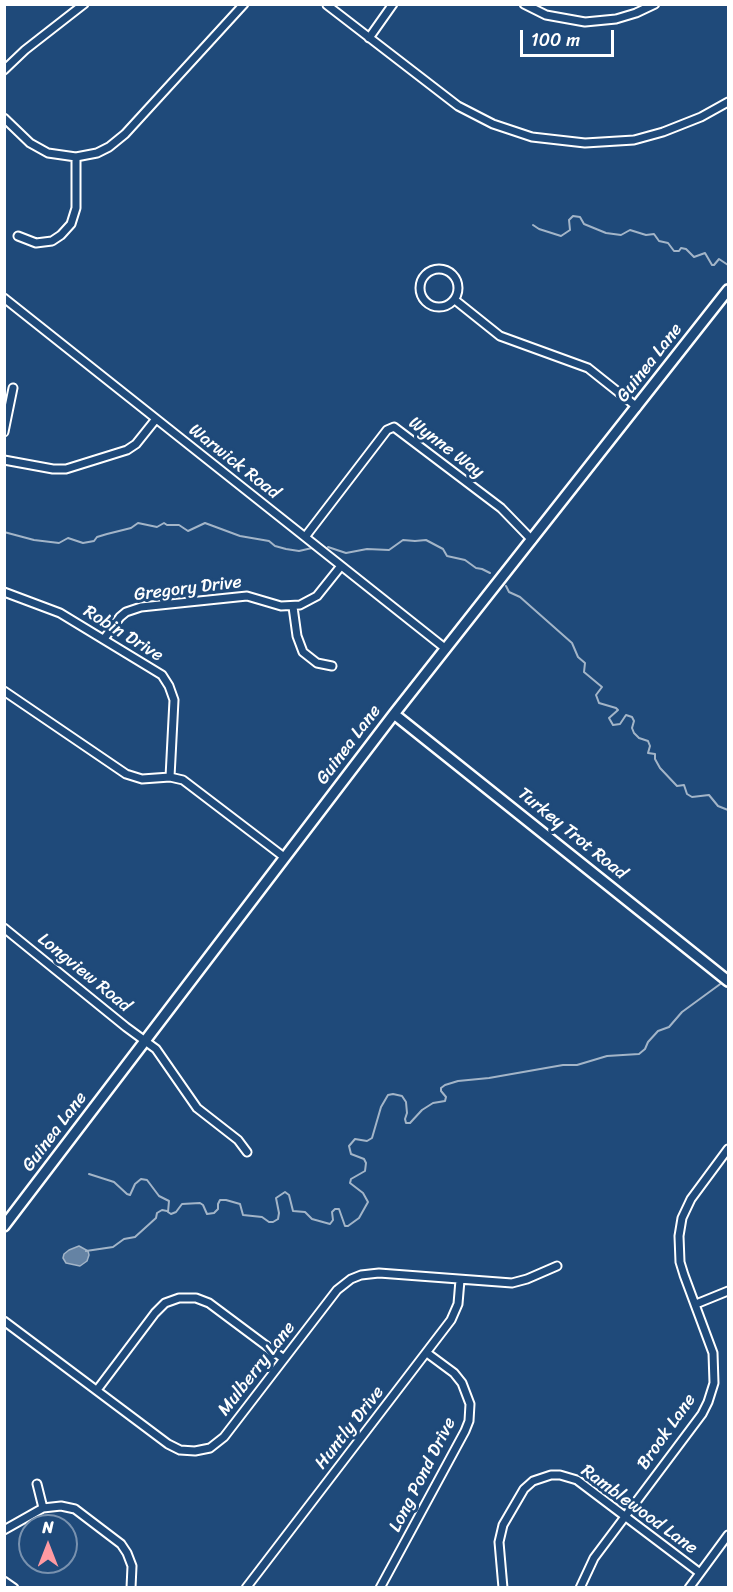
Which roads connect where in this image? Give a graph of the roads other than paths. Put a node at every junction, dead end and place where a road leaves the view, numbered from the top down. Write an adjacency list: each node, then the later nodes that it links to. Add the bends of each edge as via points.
1 (84, 4): 8 (street)
2 (244, 4): 11 (street, via 120,139 97,153)
3 (393, 4): 7 (street)
4 (524, 4): 5 (street, via 546,15 585,22 629,16)
5 (655, 4)
6 (327, 5): 7 (street)
7 (369, 38): 9 (street, via 458,106 507,129 544,139 585,143 634,140 701,117)
8 (4, 70)
9 (729, 102)
10 (4, 118): 11 (street, via 38,148)
11 (76, 157): 12 (street, via 76,208 70,224 52,241 36,243)
12 (18, 236)
13 (729, 290): 17 (street, Guinea Lane)
14 (4, 298): 18 (street, Warwick Road)
15 (455, 300): 15 (street, via 459,287 452,273 436,269 424,276 420,287 426,303 439,308); 17 (street, via 500,336 588,368)
16 (13, 388): 19 (street)
17 (637, 407): 22 (street, Guinea Lane)
18 (156, 419): 20 (street, via 127,450 66,469); 21 (street, Warwick Road)
19 (4, 432)
20 (4, 460)
21 (305, 537): 22 (street, Wynne Way, via 387,430 394,427 501,508); 23 (street, Warwick Road)
22 (532, 540): 27 (street, Guinea Lane)
23 (341, 566): 25 (street, via 317,596); 27 (street, Warwick Road)
24 (4, 592): 26 (street, Robin Drive, via 60,613)
25 (293, 607): 26 (street, Gregory Drive, via 247,596 141,607 120,617); 28 (street, via 303,652 317,663)
26 (104, 639): 31 (street, Robin Drive, via 155,669 169,686 174,705)
27 (446, 648): 30 (street, Guinea Lane)
28 (332, 666)
29 (4, 691): 31 (street, via 126,774 142,779)
30 (394, 714): 32 (street, Guinea Lane); 34 (street, Turkey Trot Road)
31 (170, 777): 32 (street, via 195,788)
32 (284, 857): 35 (street, Guinea Lane)
33 (4, 928): 35 (street, Longview Road)
34 (729, 981)
35 (145, 1041): 37 (street, Longview Road, via 161,1055 197,1108 238,1140); 38 (street, Guinea Lane)
36 (728, 1150): 42 (street, Brook Lane, via 691,1199 679,1230 680,1262)
37 (247, 1152)
38 (4, 1226)
39 (557, 1266): 40 (street, Mulberry Lane, via 512,1283)
40 (460, 1280): 44 (street, Huntly Drive, via 455,1314); 45 (street, Mulberry Lane, via 379,1273 351,1279 337,1290)
41 (729, 1291): 42 (street)
42 (696, 1304): 49 (street, Brook Lane, via 714,1361 714,1383 708,1402)
43 (4, 1321): 46 (street, Mulberry Lane)
44 (427, 1353): 56 (street, Huntly Drive); 57 (street, Long Pond Drive, via 462,1383 470,1404 469,1421)
45 (284, 1359): 46 (street, Mulberry Lane, via 224,1437 210,1448 195,1451 168,1444); 46 (street, via 209,1303 178,1298 155,1313)
46 (97, 1390)
47 (37, 1484): 48 (street)
48 (43, 1508): 50 (street); 55 (street, via 75,1509 117,1539 130,1559)
49 (625, 1516): 52 (street, Ramblewood Lane); 58 (street, Ramblewood Lane, via 568,1476 550,1475 534,1481 521,1493 500,1533); 59 (street, Brook Lane, via 594,1558)
50 (4, 1530)
51 (728, 1535): 52 (street)
52 (700, 1573): 60 (street)
53 (4, 1581): 54 (street)
54 (14, 1587)
55 (131, 1587)
56 (246, 1587)
57 (380, 1587)
58 (503, 1587)
59 (580, 1587)
60 (689, 1587)

